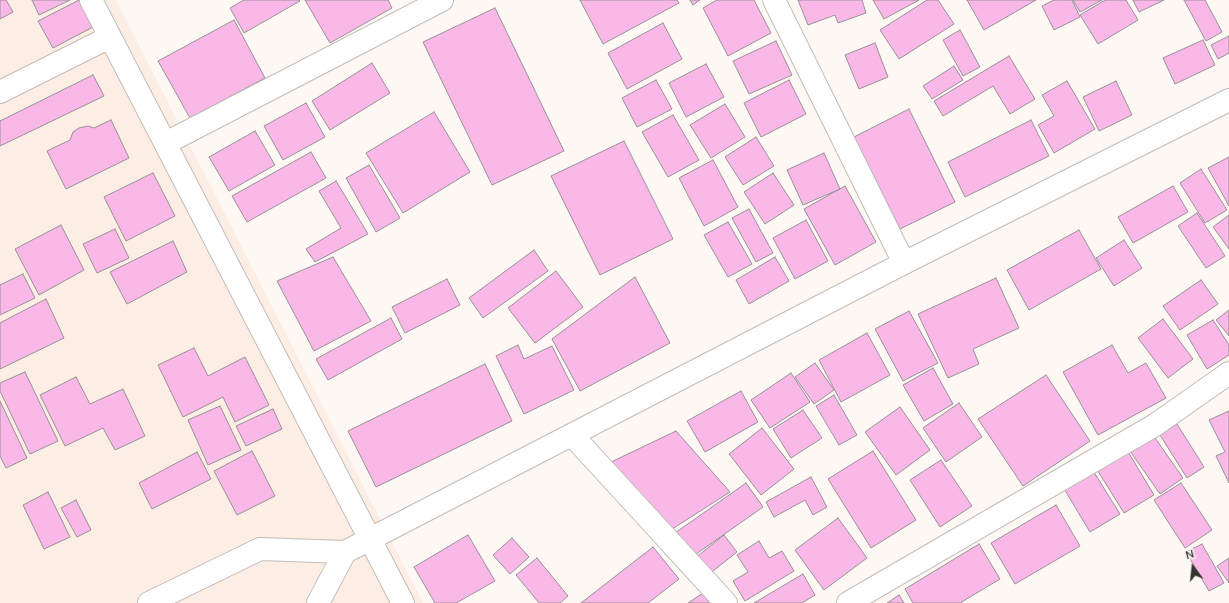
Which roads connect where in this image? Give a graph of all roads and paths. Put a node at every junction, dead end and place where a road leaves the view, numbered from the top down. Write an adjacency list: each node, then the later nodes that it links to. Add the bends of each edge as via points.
1 (92, 0): 4 (street)
2 (442, 0): 7 (street)
3 (774, 0): 8 (street)
4 (110, 38): 5 (street); 7 (street)
5 (0, 92)
6 (1229, 100): 8 (street)
7 (166, 143): 11 (street)
8 (904, 264): 10 (street)
9 (1229, 373): 17 (street, via 1156,425)
10 (572, 435): 11 (street); 16 (street)
11 (370, 539): 12 (street); 15 (street)
12 (345, 552): 13 (street, via 260,549); 14 (street)
13 (149, 603)
14 (318, 603)
15 (403, 603)
16 (726, 603)
17 (848, 603)

